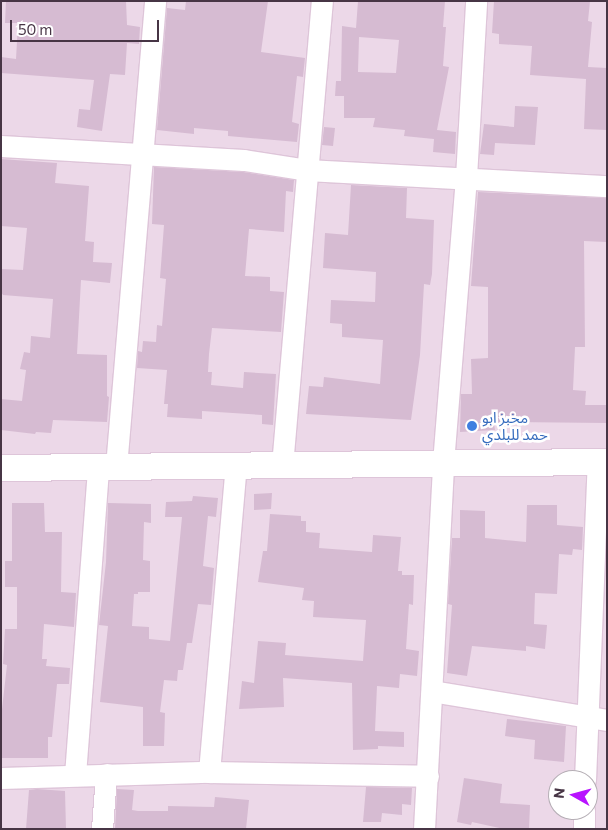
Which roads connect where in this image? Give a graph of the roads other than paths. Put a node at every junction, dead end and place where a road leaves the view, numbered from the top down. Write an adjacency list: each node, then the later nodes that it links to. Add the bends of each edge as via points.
1 (155, 1): 5 (street)
2 (322, 1): 6 (street)
3 (476, 1): 7 (street)
4 (1, 146): 5 (street)
5 (142, 154): 6 (street, via 244,160); 14 (street)
6 (308, 170): 7 (street); 12 (street)
7 (466, 177): 8 (street); 9 (street)
8 (607, 186)
9 (443, 462): 10 (street); 12 (street); 15 (street)
10 (602, 462): 16 (street)
11 (236, 466): 12 (street); 14 (street); 18 (street)
12 (282, 466)
13 (1, 468): 14 (street)
14 (107, 468): 20 (street)
15 (432, 691): 16 (street); 21 (street)
16 (597, 718): 17 (street)
17 (587, 770)
18 (210, 772): 19 (street); 21 (street)
19 (106, 774): 20 (street); 23 (street)
20 (75, 775): 22 (street)
21 (428, 776): 24 (street)
22 (1, 778)
23 (102, 829)
24 (424, 829)

